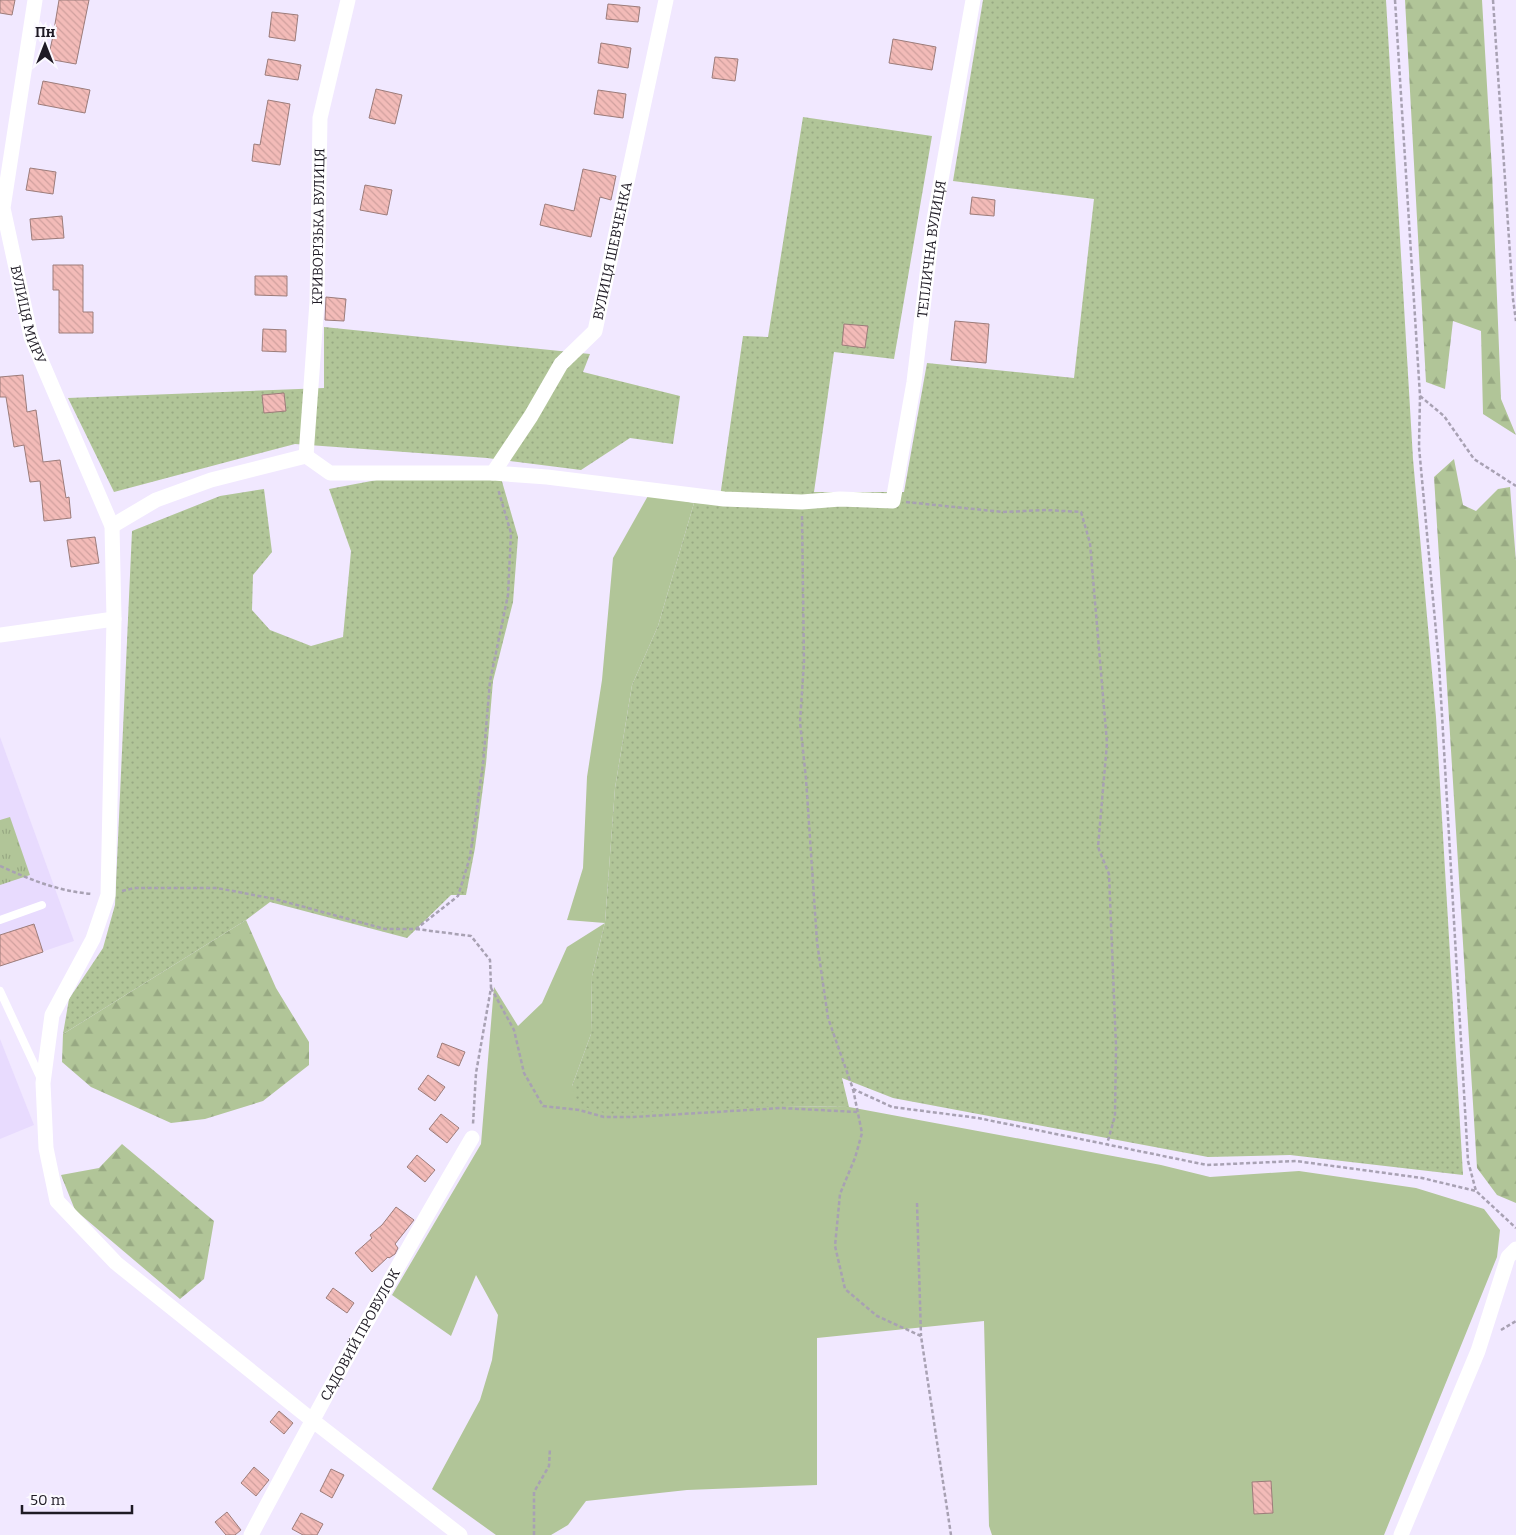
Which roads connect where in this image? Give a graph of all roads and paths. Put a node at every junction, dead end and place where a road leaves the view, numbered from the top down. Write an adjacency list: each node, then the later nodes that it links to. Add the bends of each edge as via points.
1 (35, 0): 14 (street, ВУЛИЦЯ МИРУ, via 3,208 31,337)
2 (348, 0): 9 (street, КРИВОРІЗЬКА ВУЛИЦЯ, via 320,118 317,302)
3 (666, 0): 10 (street, ВУЛИЦЯ ШЕВЧЕНКА, via 595,331 561,364)
4 (973, 0): 12 (street, ТЕПЛИЧНА ВУЛИЦЯ, via 933,225 914,382)
5 (1395, 0): 8 (path)
6 (1493, 0): 7 (path)
7 (1516, 321)
8 (1420, 396): 11 (path, via 1444,416 1474,460); 29 (path, via 1419,447 1439,664 1468,1161)
9 (306, 456): 10 (street, via 330,473); 14 (street, via 211,480 156,500)
10 (493, 473): 13 (street, via 724,499); 21 (path, via 511,533 508,595 490,681 470,857 458,896)
11 (1516, 486)
12 (893, 501): 13 (street, via 840,499); 28 (path, via 1003,512 1080,512 1090,543 1107,743 1098,847 1108,874 1116,1046 1115,1116)
13 (802, 502): 25 (path, via 804,662 800,722 817,942 828,1018)
14 (112, 526): 15 (street, ВУЛИЦЯ МИРУ)
15 (114, 619): 16 (street); 18 (street, ВУЛИЦЯ МИРУ)
16 (0, 635)
17 (0, 866): 18 (path, via 70,892)
18 (108, 896): 21 (path, via 134,888 217,888 275,899 385,930); 24 (street, ВУЛИЦЯ МИРУ, via 93,939 52,1015)
19 (42, 904): 20 (lane)
20 (0, 920)
21 (416, 929): 22 (path, via 471,936 490,960)
22 (491, 988): 26 (path, via 514,1030 524,1073 543,1106 579,1110 604,1118 781,1108); 27 (path, via 476,1073)
23 (0, 991): 24 (lane)
24 (43, 1083): 34 (street, ВУЛИЦЯ МИРУ, via 46,1148 57,1201 116,1263)
25 (853, 1089): 26 (path); 28 (path, via 892,1107 978,1118)
26 (857, 1112): 33 (path, via 862,1133 840,1194 836,1246 845,1289 878,1316)
27 (472, 1138): 34 (street, САДОВИЙ ПРОВУЛОК)
28 (1107, 1144): 29 (path, via 1207,1165 1296,1161 1422,1178)
29 (1476, 1191): 31 (path)
30 (918, 1203): 33 (path)
31 (1516, 1228)
32 (1516, 1249): 40 (street, via 1508,1257 1478,1351)
33 (921, 1336): 39 (path)
34 (312, 1420): 36 (street, САДОВИЙ ПРОВУЛОК); 37 (street, ВУЛИЦЯ МИРУ)
35 (550, 1448): 38 (path, via 549,1466 534,1492)
36 (251, 1535)
37 (460, 1535)
38 (534, 1535)
39 (951, 1535)
40 (1401, 1535)

